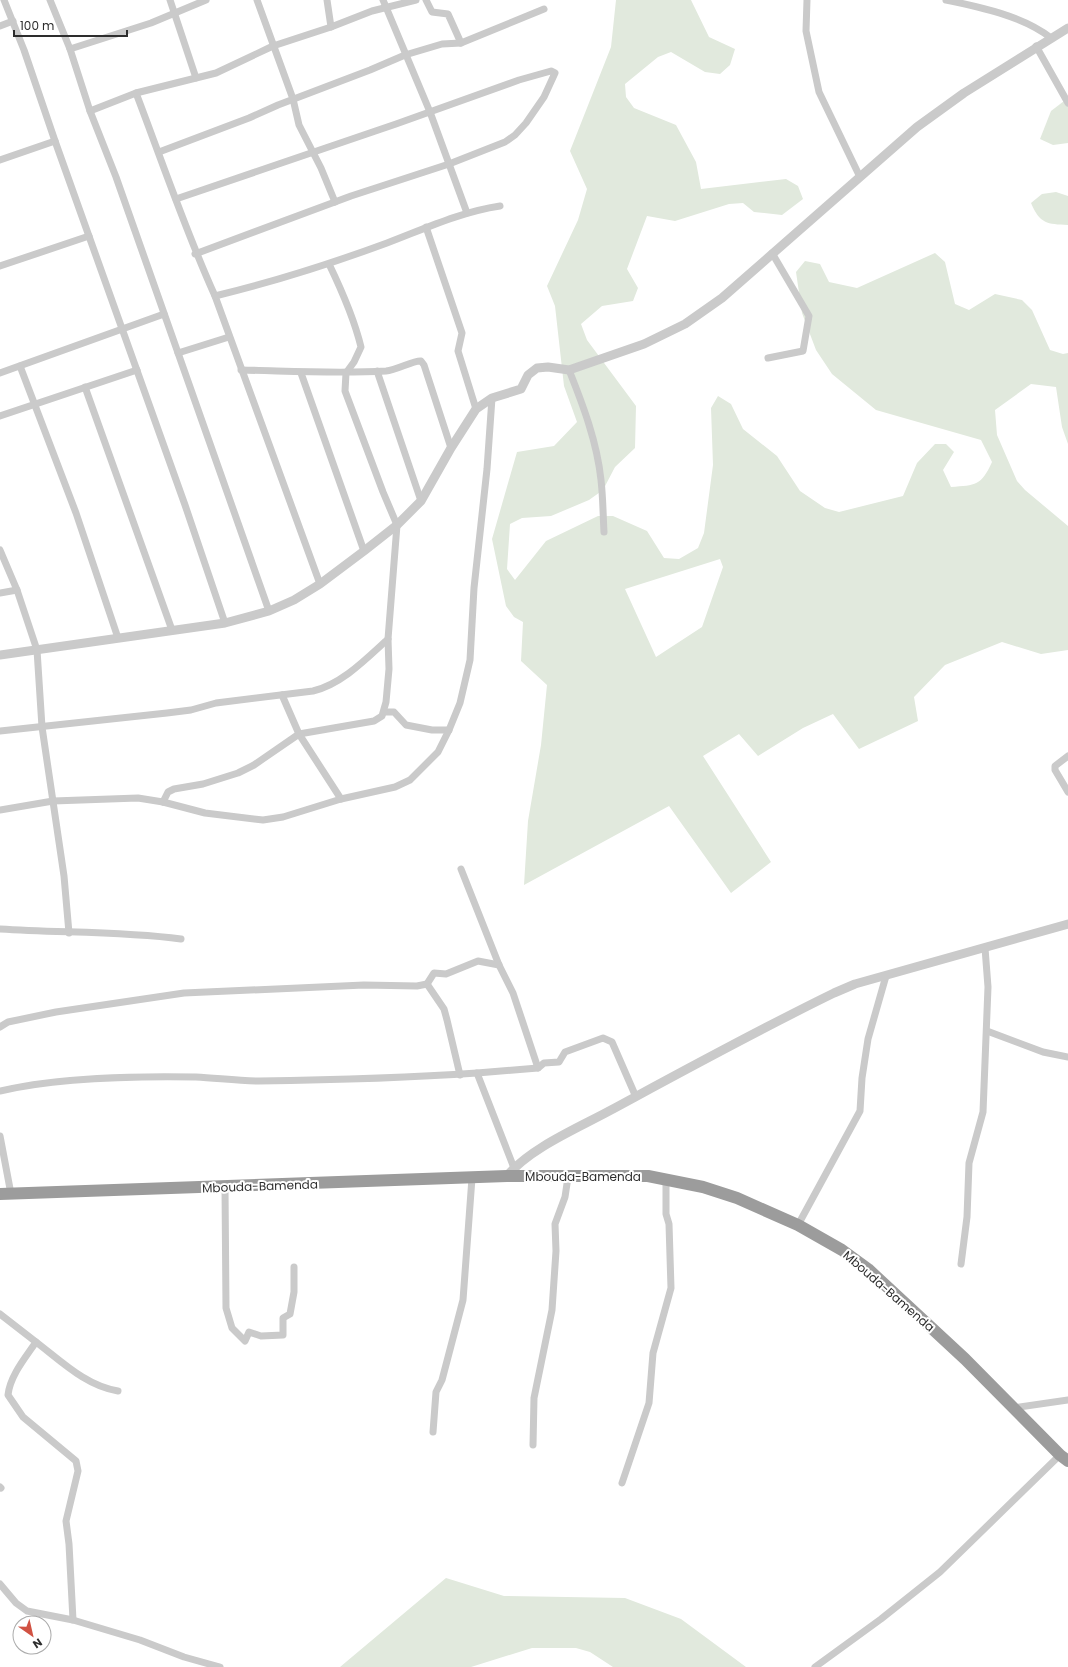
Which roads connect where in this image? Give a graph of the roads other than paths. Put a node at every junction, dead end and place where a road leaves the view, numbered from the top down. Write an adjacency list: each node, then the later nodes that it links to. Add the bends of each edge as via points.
1 (4, 0): 15 (street)
2 (50, 0): 23 (street)
3 (170, 0): 14 (street)
4 (206, 0): 14 (street)
5 (257, 0): 21 (street)
6 (327, 0): 17 (street)
7 (382, 0): 12 (street)
8 (416, 0): 12 (street)
9 (426, 0): 20 (street, via 432,12 446,13 450,16)
10 (807, 0): 36 (street, via 806,31 818,86)
11 (946, 0): 19 (street, via 1025,23)
12 (385, 8): 17 (street); 24 (street)
13 (544, 9): 20 (street)
14 (175, 13): 23 (street); 25 (street)
15 (13, 21): 16 (street); 31 (street)
16 (0, 26)
17 (331, 27): 21 (street)
18 (1068, 28): 19 (street)
19 (1051, 38): 22 (street)
20 (461, 43): 24 (street, via 442,44)
21 (273, 46): 25 (street, via 216,73); 27 (street)
22 (1036, 46): 28 (street); 36 (street, via 938,111)
23 (70, 48): 29 (street)
24 (405, 55): 27 (street); 30 (street)
25 (196, 78): 26 (street)
26 (136, 93): 29 (street); 32 (street)
27 (293, 99): 32 (street); 33 (street, via 299,125)
28 (1068, 103)
29 (90, 111): 48 (street)
30 (430, 112): 33 (street); 35 (street); 35 (street, via 519,80 551,71 555,73 536,109 515,135 505,142)
31 (55, 141): 34 (street); 42 (street)
32 (159, 152): 37 (street)
33 (312, 153): 37 (street); 38 (street)
34 (0, 160)
35 (449, 164): 38 (street); 40 (street)
36 (859, 176): 43 (street)
37 (176, 199): 44 (street)
38 (335, 202): 44 (street)
39 (500, 206): 40 (street)
40 (467, 212): 41 (street)
41 (426, 227): 45 (street); 64 (street, via 462,333 458,351)
42 (89, 236): 46 (street); 49 (street)
43 (772, 253): 52 (street, via 809,316 803,351); 56 (street, via 722,298 686,324 644,344)
44 (195, 254): 47 (street)
45 (329, 264): 47 (street); 60 (street, via 343,292 361,347)
46 (0, 266)
47 (215, 296): 50 (street)
48 (164, 314): 49 (street); 51 (street)
49 (122, 329): 53 (street); 54 (street)
50 (229, 337): 51 (street); 55 (street)
51 (178, 354): 75 (street)
52 (768, 358)
53 (20, 366): 58 (street); 63 (street)
54 (137, 370): 61 (street); 76 (street)
55 (241, 370): 59 (street); 72 (street)
56 (569, 370): 62 (street, via 537,368 528,375 521,389); 69 (street, via 595,450 601,479)
57 (377, 371): 60 (street); 66 (street, via 400,368 417,361 423,362); 67 (street)
58 (0, 373)
59 (301, 373): 60 (street); 71 (street)
60 (346, 373): 68 (street, via 345,391 382,492)
61 (85, 388): 63 (street); 77 (street)
62 (492, 398): 64 (street); 85 (street, via 488,469 474,588 470,660)
63 (36, 404): 65 (street); 78 (street)
64 (476, 409): 66 (street)
65 (0, 416)
66 (451, 448): 67 (street)
67 (421, 501): 68 (street)
68 (397, 525): 71 (street); 79 (street)
69 (604, 532)
70 (0, 550): 73 (street)
71 (364, 551): 72 (street)
72 (320, 584): 75 (street)
73 (17, 590): 74 (street); 80 (street)
74 (0, 593)
75 (269, 611): 76 (street)
76 (225, 623): 77 (street)
77 (172, 630): 78 (street)
78 (118, 638): 80 (street)
79 (388, 640): 82 (street, via 332,684 313,692); 83 (street, via 390,669)
80 (37, 650): 81 (street); 84 (street)
81 (0, 655)
82 (282, 695): 84 (street, via 216,703 191,710); 87 (street)
83 (384, 712): 85 (street, via 394,712 406,724 432,730); 87 (street, via 378,719 369,723)
84 (42, 727): 86 (street); 91 (street)
85 (450, 730): 90 (street, via 438,752 410,780 395,787)
86 (0, 731)
87 (299, 734): 90 (street); 92 (street, via 238,773 203,784 174,789 168,792)
88 (1068, 756): 89 (street, via 1055,766)
89 (1068, 792)
90 (341, 799): 92 (street, via 283,817 263,820 204,813)
91 (53, 801): 92 (street, via 126,798); 93 (street); 97 (street)
92 (162, 802)
93 (0, 810)
94 (461, 869): 100 (street)
95 (1068, 924): 99 (street)
96 (0, 929): 97 (street)
97 (70, 933): 98 (street, via 126,933)
98 (181, 939)
99 (984, 948): 101 (street); 104 (street, via 988,987)
100 (499, 965): 102 (street, via 478,961 446,974 434,973); 106 (street, via 514,993)
101 (886, 976): 110 (street, via 855,984 827,997); 118 (street, via 868,1039 860,1111)
102 (427, 984): 103 (street, via 184,993 56,1012 8,1022); 107 (street, via 444,1009)
103 (0, 1027)
104 (987, 1031): 105 (street, via 1044,1052); 119 (street, via 983,1112 968,1164 967,1217)
105 (1068, 1057)
106 (538, 1068): 108 (street); 110 (street, via 544,1063 559,1062 565,1052 603,1038 612,1042)
107 (460, 1074): 108 (street); 109 (street, via 258,1081 197,1077 130,1078 58,1081)
108 (477, 1074): 112 (street)
109 (0, 1091)
110 (636, 1097): 112 (street, via 522,1159)
111 (0, 1136): 117 (street)
112 (510, 1172): 113 (highway, Mbouda-Bamenda); 114 (highway, Mbouda-Bamenda)
113 (568, 1177): 115 (highway, Mbouda-Bamenda, via 648,1176); 127 (street, via 565,1197 555,1224 552,1310 534,1398)
114 (472, 1178): 116 (highway, Mbouda-Bamenda); 126 (street, via 463,1300 442,1380 436,1392)
115 (666, 1179): 118 (highway, Mbouda-Bamenda, via 737,1198); 129 (street, via 671,1288 653,1352 649,1403)
116 (225, 1188): 117 (highway, Mbouda-Bamenda); 120 (street, via 226,1308 232,1328 238,1336 245,1340 248,1332 262,1336 283,1335 283,1318 290,1314 294,1292)
117 (5, 1194)
118 (798, 1225): 125 (highway, Mbouda-Bamenda, via 842,1250 868,1269 965,1359)
119 (961, 1264)
120 (294, 1267)
121 (0, 1314): 122 (street)
122 (36, 1342): 123 (street, via 92,1384); 131 (street, via 18,1368 8,1388 8,1396 23,1417 78,1465 66,1520)
123 (118, 1391)
124 (1068, 1400): 125 (street)
125 (1013, 1408): 128 (highway, Mbouda-Bamenda)
126 (433, 1432)
127 (533, 1446)
128 (1064, 1458): 133 (street, via 940,1572 882,1619)
129 (622, 1483)
130 (0, 1584): 131 (street, via 27,1612)
131 (73, 1620): 132 (street)
132 (220, 1667)
133 (816, 1667)

